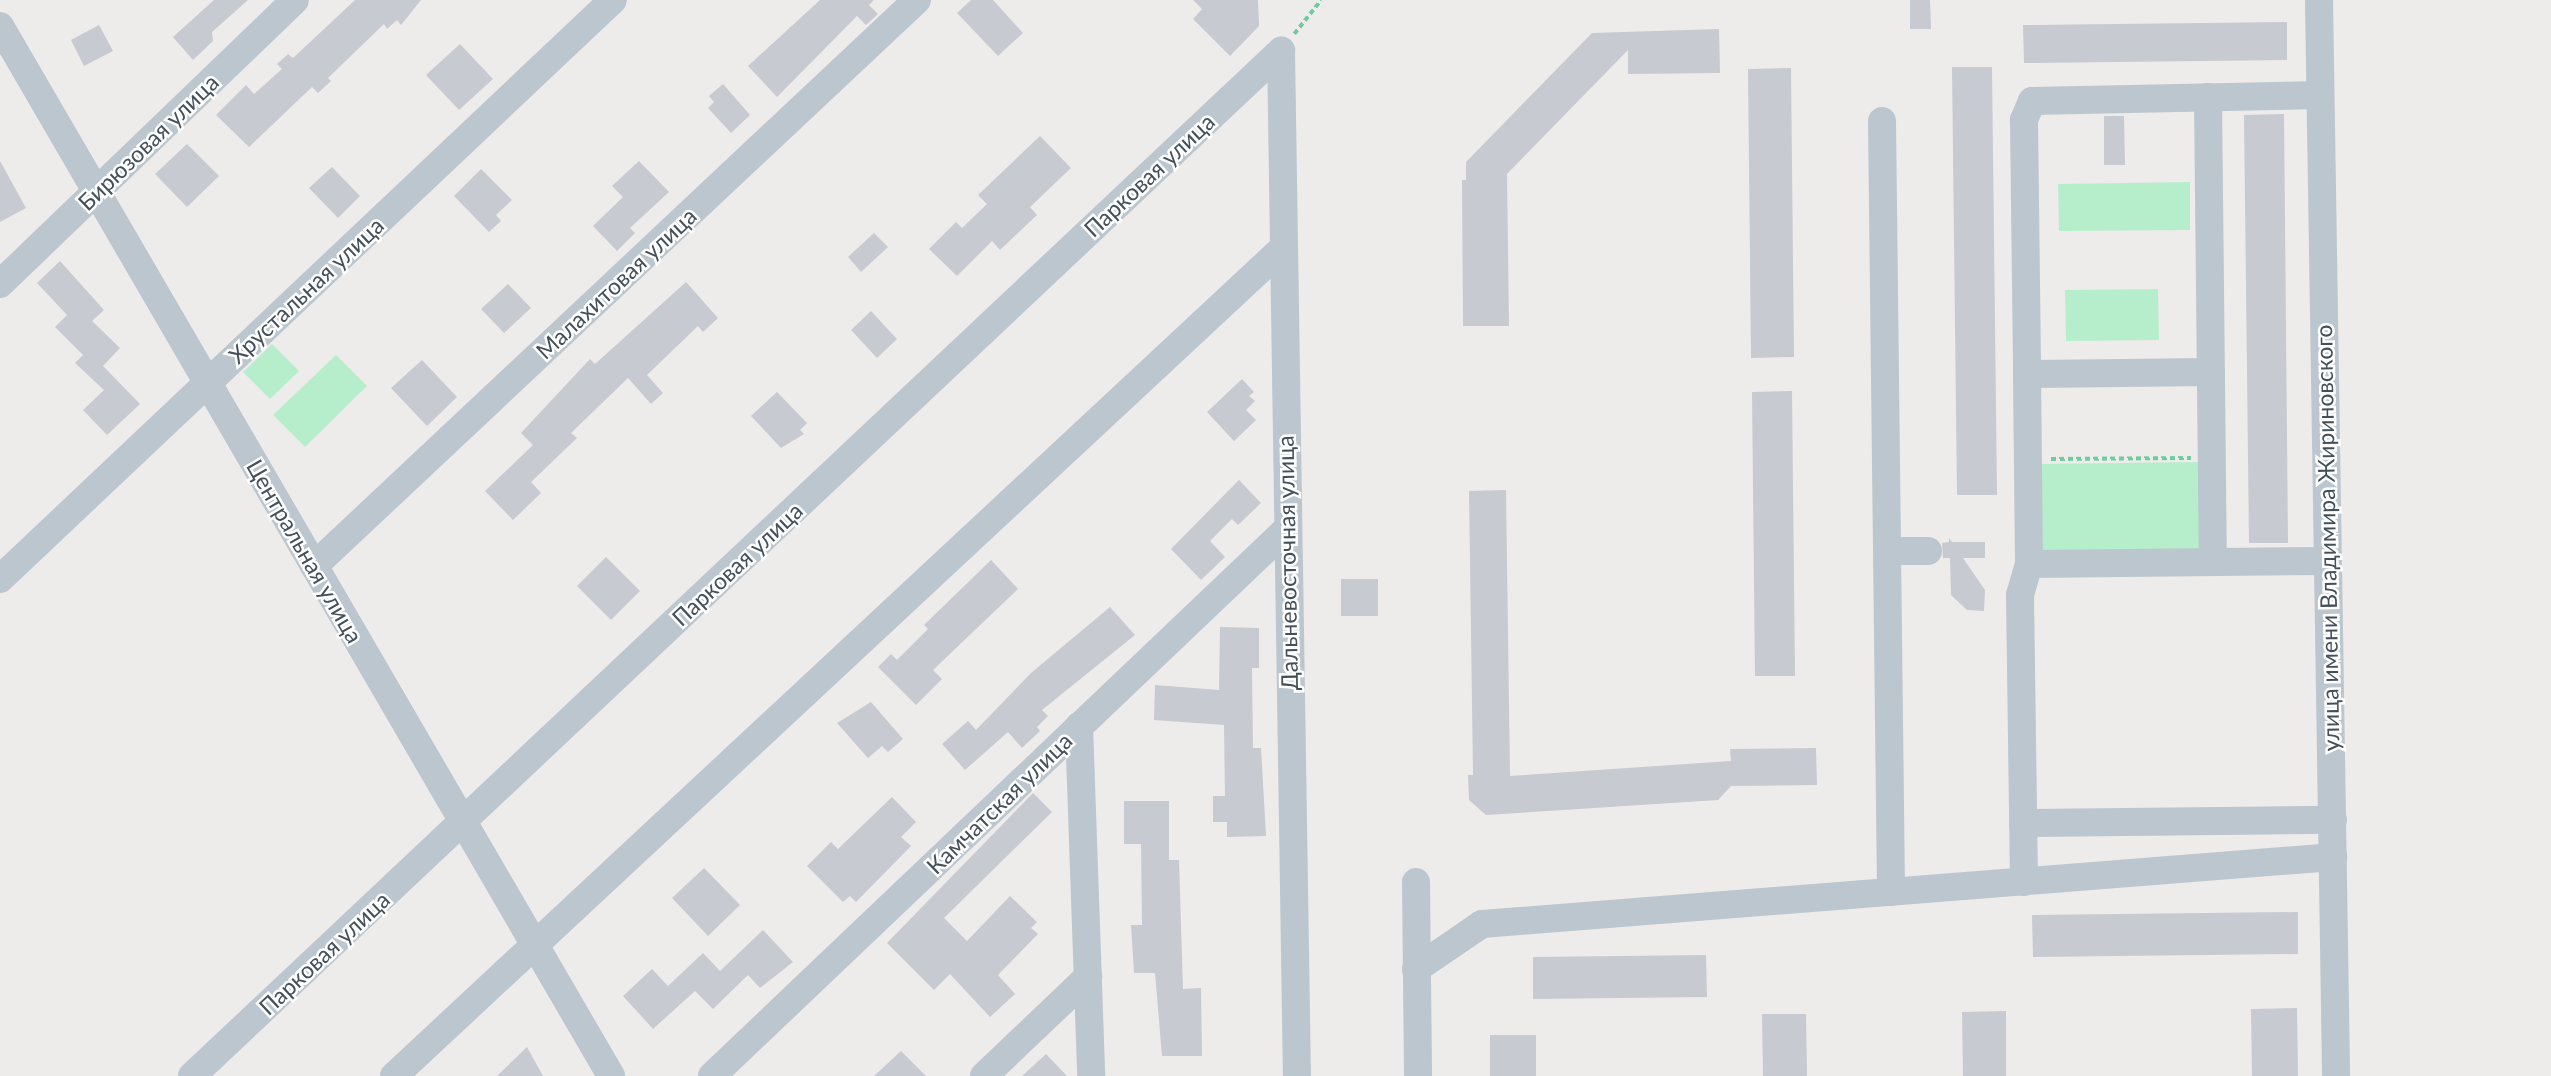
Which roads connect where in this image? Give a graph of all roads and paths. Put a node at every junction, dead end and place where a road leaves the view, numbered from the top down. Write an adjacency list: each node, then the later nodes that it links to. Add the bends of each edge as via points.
1 (295, 0): 11 (street, Бирюзовая улица)
2 (613, 0): 16 (street, Хрустальная улица)
3 (917, 0): 25 (street, Малахитовая улица)
4 (1321, 0): 7 (path)
5 (2319, 0): 8 (street, улица имени Владимира Жириновского)
6 (0, 26): 11 (street, Центральная улица)
7 (1281, 51): 12 (street, Дальневосточная улица); 29 (street, Парковая улица)
8 (2320, 96): 9 (street); 22 (street, улица имени Владимира Жириновского)
9 (2208, 97): 14 (street); 15 (street, via 2114,103 2046,99 2026,108)
10 (1882, 121): 20 (street)
11 (97, 192): 13 (street, Бирюзовая улица); 16 (street, Центральная улица)
12 (1282, 249): 19 (street, Дальневосточная улица); 35 (street)
13 (0, 284)
14 (2211, 372): 15 (street); 17 (street)
15 (2027, 374): 18 (street)
16 (208, 383): 25 (street, Центральная улица); 26 (street, Хрустальная улица)
17 (2212, 458): 18 (path); 23 (street)
18 (2028, 460): 24 (street)
19 (1286, 530): 27 (street, Камчатская улица); 44 (street, Дальневосточная улица)
20 (1887, 551): 21 (street); 34 (street)
21 (1928, 551)
22 (2326, 561): 23 (street); 28 (street, улица имени Владимира Жириновского, via 2330,568)
23 (2213, 562): 24 (street)
24 (2029, 565): 30 (street, via 2020,595)
25 (314, 566): 29 (street, Центральная улица)
26 (0, 579)
27 (1079, 726): 37 (street); 41 (street, Камчатская улица)
28 (2333, 820): 30 (street); 31 (street, улица имени Владимира Жириновского)
29 (463, 823): 35 (street, Центральная улица); 38 (street, Парковая улица)
30 (2023, 823): 32 (street)
31 (2333, 857): 32 (street); 46 (street, улица имени Владимира Жириновского)
32 (2024, 881): 34 (street)
33 (1416, 882): 36 (street)
34 (1891, 892): 36 (street, via 1482,924)
35 (533, 943): 39 (street); 40 (street, Центральная улица)
36 (1416, 969): 45 (street)
37 (1088, 977): 42 (street); 43 (street)
38 (192, 1076)
39 (394, 1076)
40 (611, 1076)
41 (712, 1076)
42 (984, 1076)
43 (1091, 1076)
44 (1297, 1076)
45 (1418, 1076)
46 (2336, 1076)

